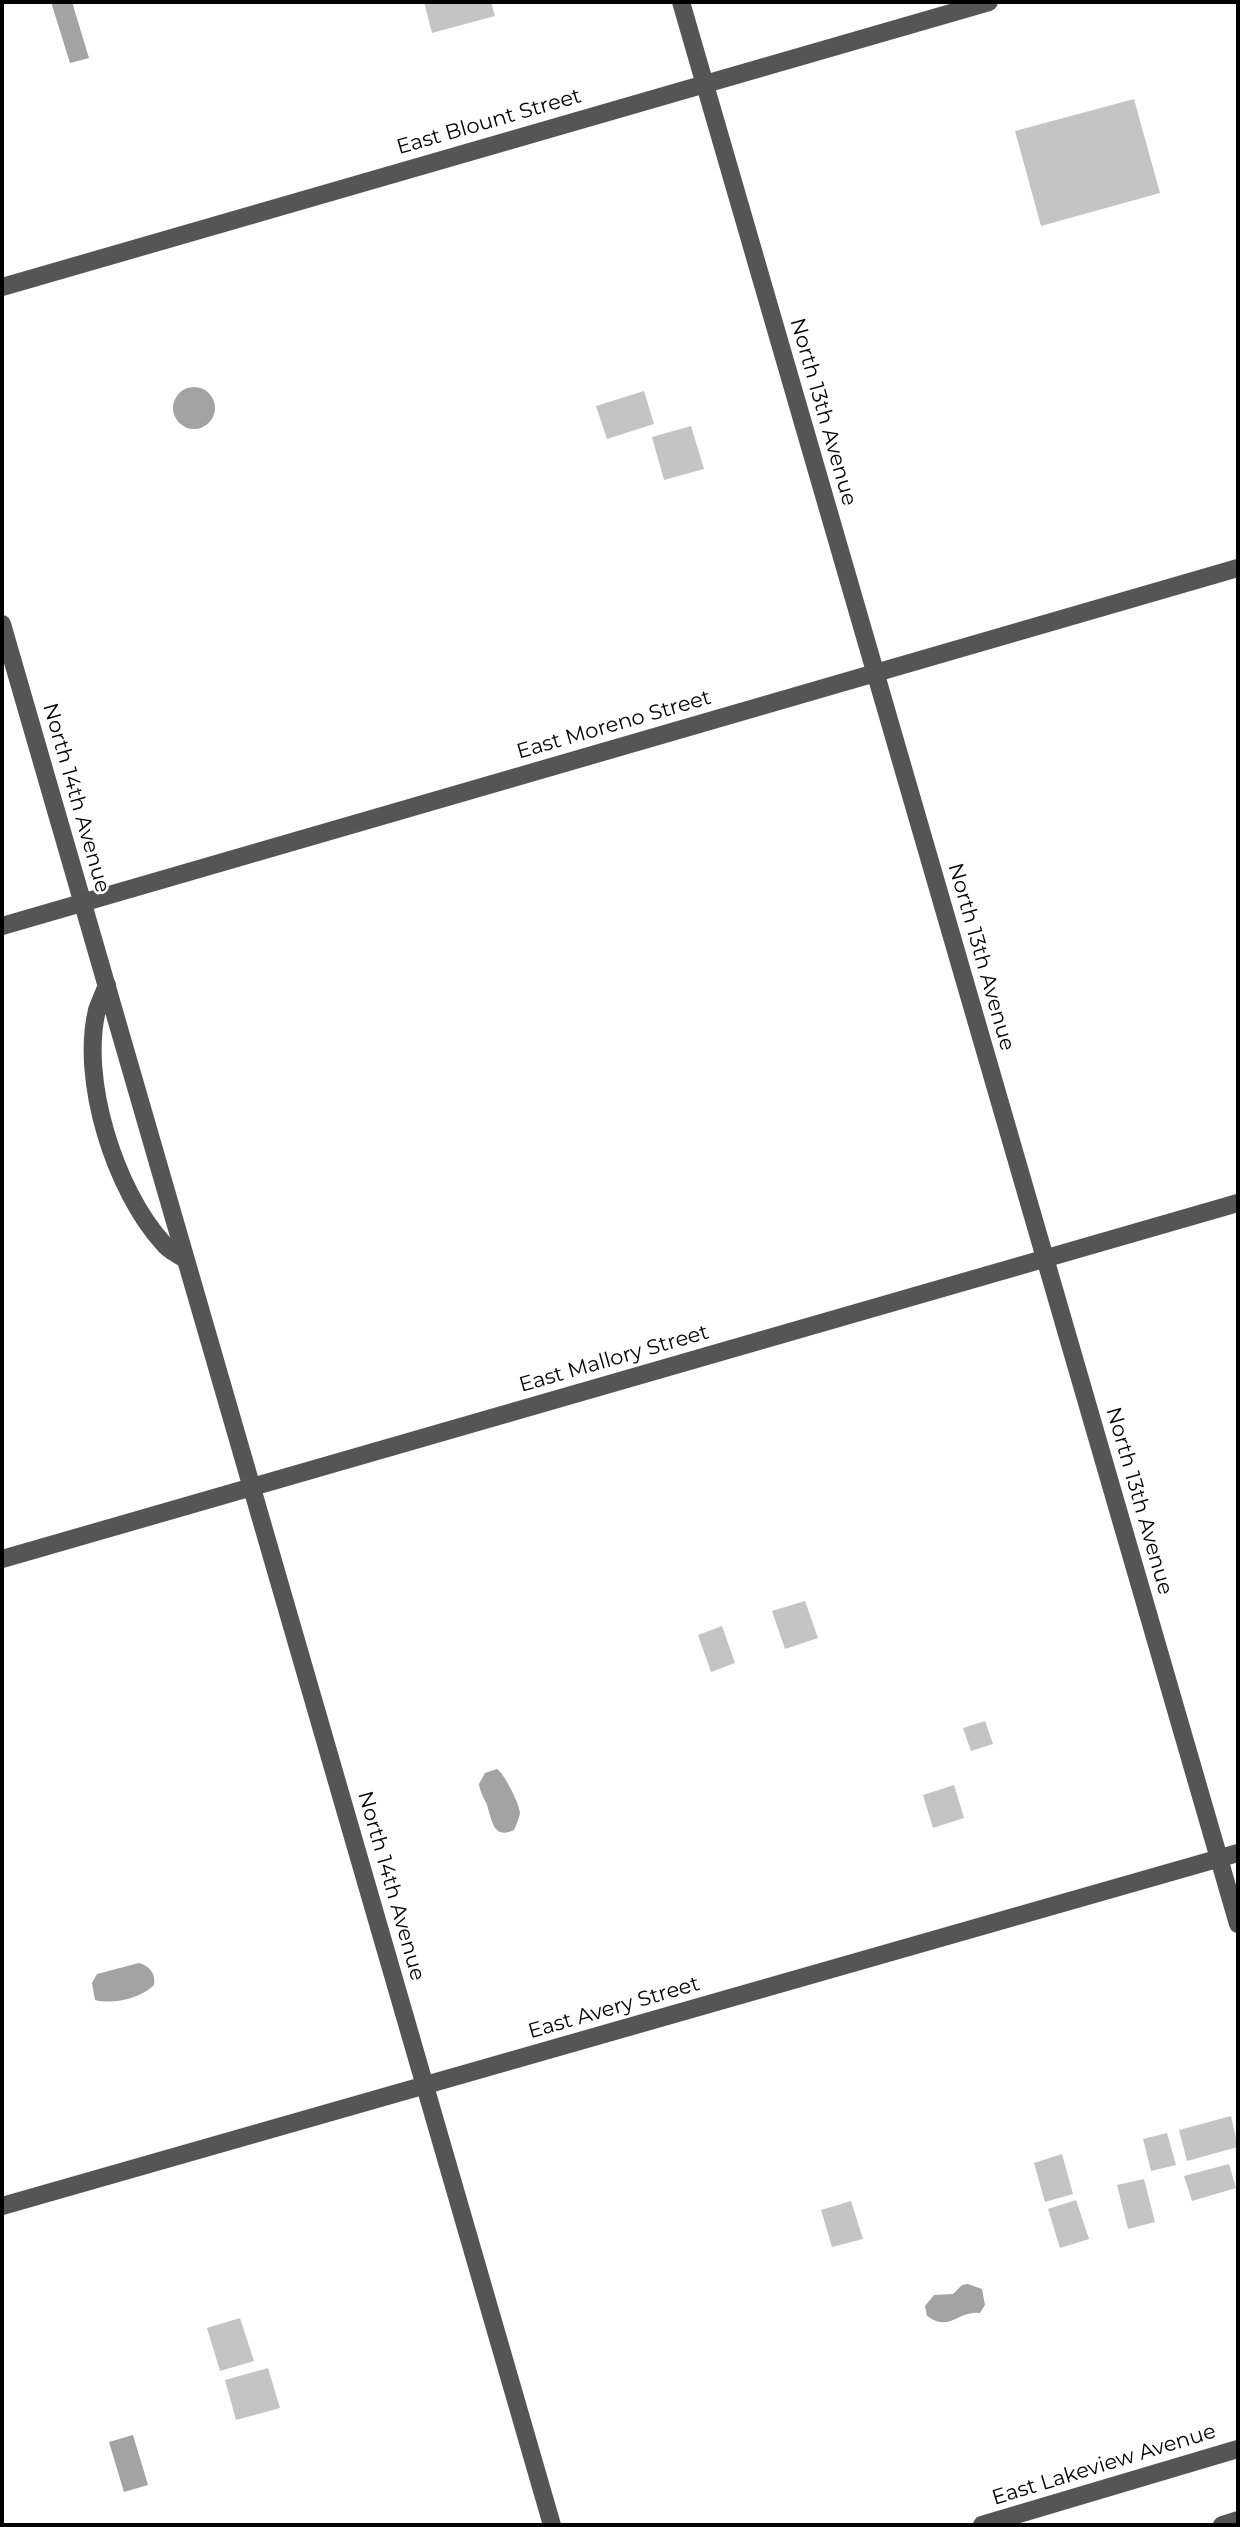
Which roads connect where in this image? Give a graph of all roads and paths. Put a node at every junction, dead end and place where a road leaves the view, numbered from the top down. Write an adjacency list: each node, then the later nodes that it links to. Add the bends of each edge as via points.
1 (681, 2): 3 (street, North 13th Avenue)
2 (989, 2): 3 (street, East Blount Street)
3 (704, 84): 4 (street, East Blount Street); 7 (street, North 13th Avenue)
4 (2, 287)
5 (1238, 568): 7 (street, East Moreno Street)
6 (2, 624): 8 (street, North 14th Avenue)
7 (875, 673): 8 (street, East Moreno Street); 12 (street, North 13th Avenue)
8 (83, 903): 9 (street, East Moreno Street); 10 (street, North 14th Avenue)
9 (2, 926)
10 (107, 985): 13 (street, North 14th Avenue); 13 (street, via 94,1034 94,1081 101,1118 121,1176 148,1223 164,1245)
11 (1238, 1203): 12 (street, East Mallory Street)
12 (1045, 1258): 14 (street, East Mallory Street); 17 (street, North 13th Avenue)
13 (185, 1259): 14 (street, North 14th Avenue)
14 (252, 1487): 15 (street, East Mallory Street); 19 (street, North 14th Avenue)
15 (2, 1559)
16 (1238, 1853): 17 (street, East Avery Street)
17 (1219, 1859): 18 (street, North 13th Avenue); 19 (street, East Avery Street)
18 (1238, 1924)
19 (425, 2085): 20 (street, East Avery Street); 23 (street, North 14th Avenue)
20 (2, 2206)
21 (1238, 2449): 24 (street, East Lakeview Avenue)
22 (1238, 2520): 25 (street)
23 (552, 2525)
24 (982, 2525)
25 (1222, 2525)

